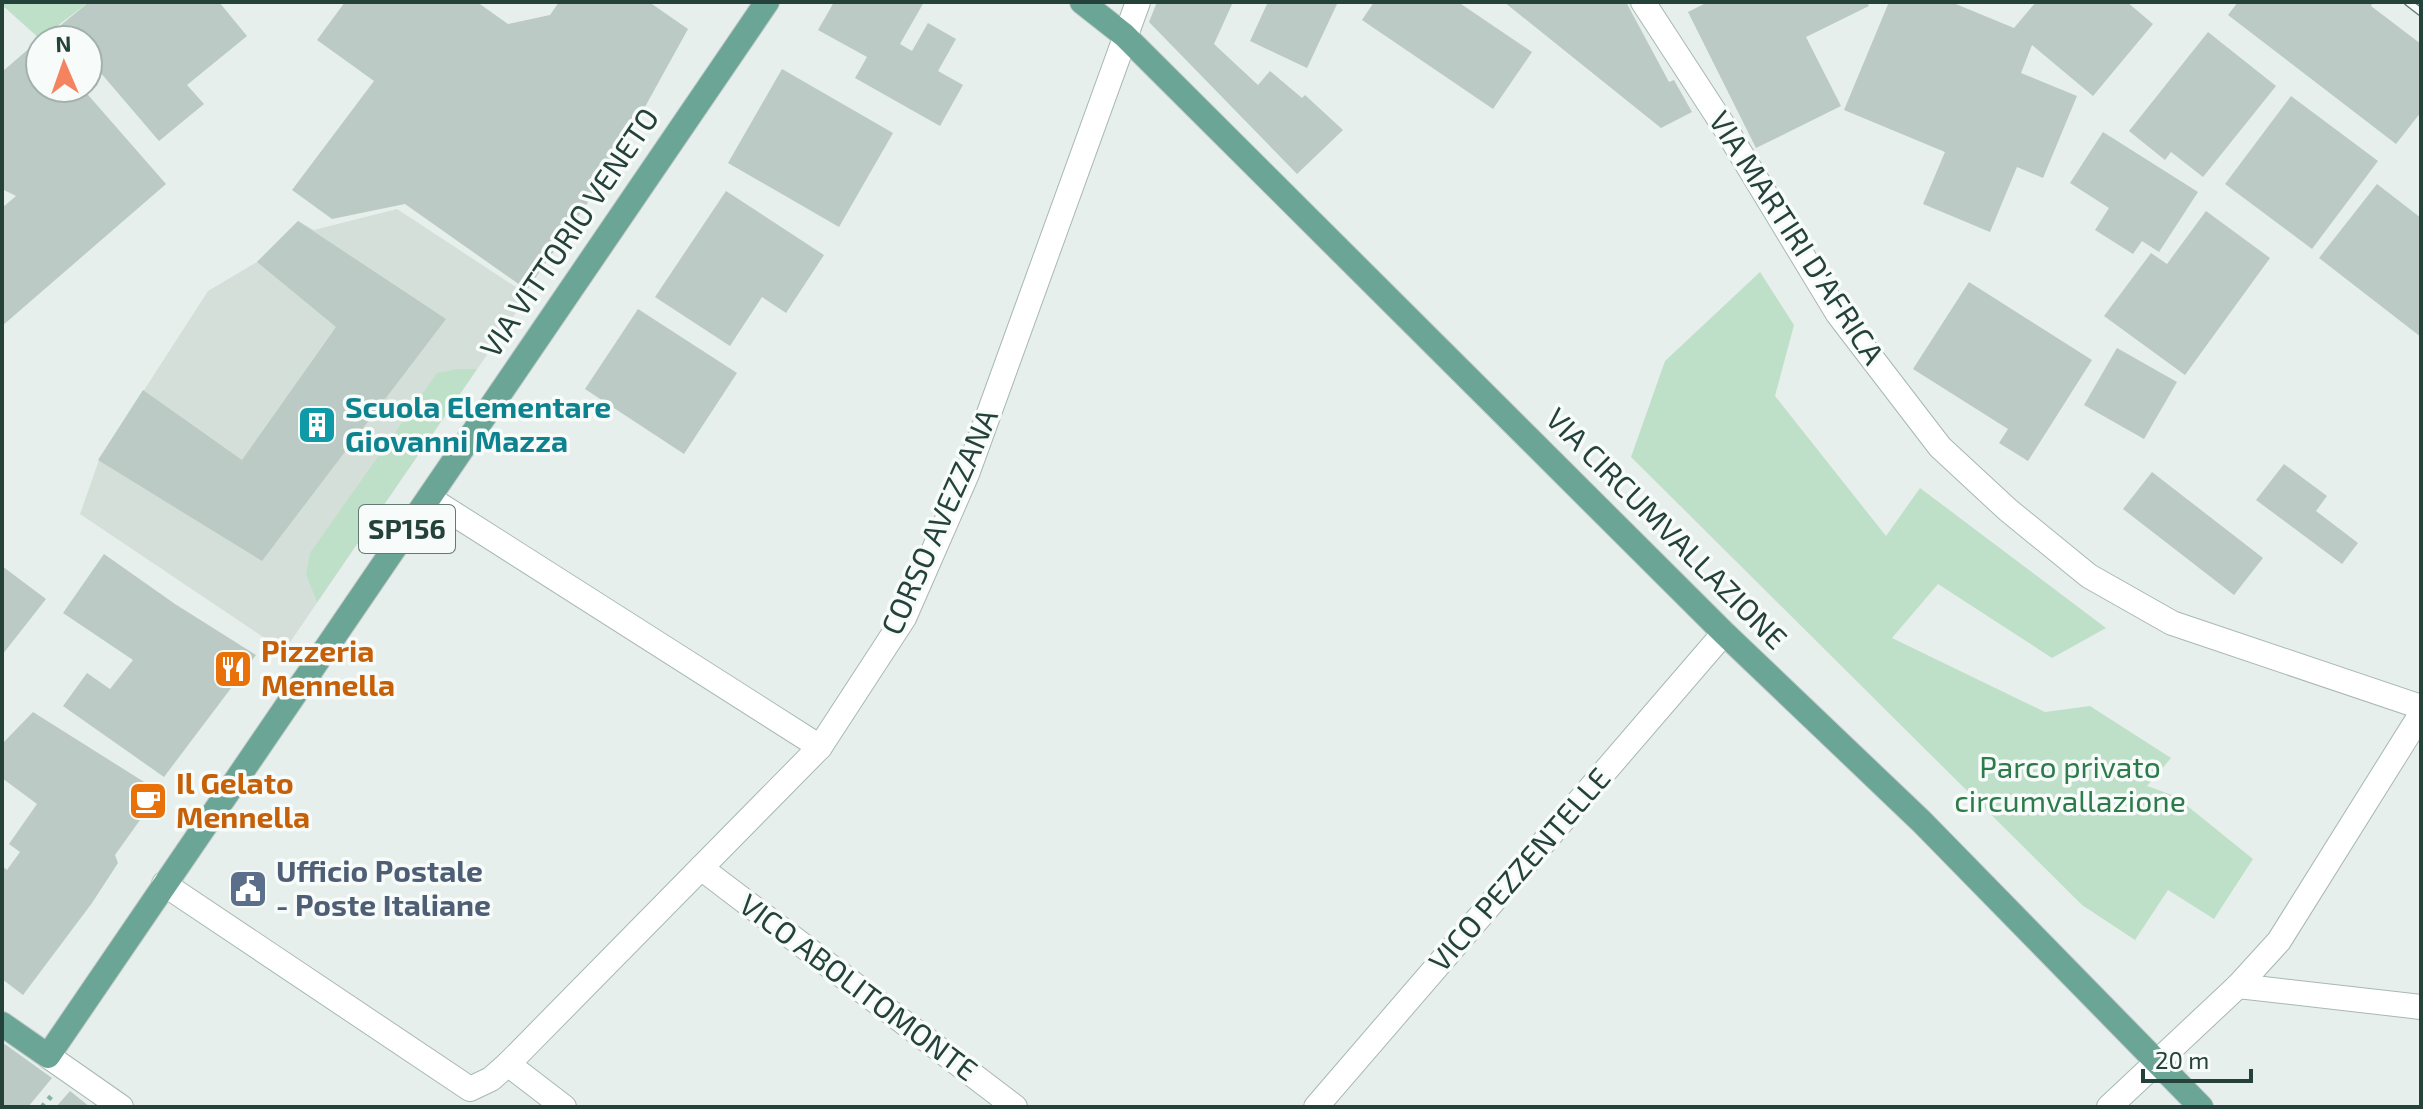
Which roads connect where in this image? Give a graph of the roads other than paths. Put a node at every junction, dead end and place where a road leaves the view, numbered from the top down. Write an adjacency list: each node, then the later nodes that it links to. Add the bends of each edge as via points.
1 (767, 2): 6 (main road, VIA VITTORIO VENETO / SP156)
2 (1082, 2): 5 (main road, VIA CIRCUMVALLAZIONE)
3 (1138, 2): 5 (street, CORSO AVEZZANA)
4 (1643, 2): 8 (street, VIA MARTIRI D'AFRICA, via 1838,314 1940,447 2008,510 2089,576 2172,623)
5 (1124, 35): 7 (main road, VIA CIRCUMVALLAZIONE); 10 (street, CORSO AVEZZANA, via 967,474 904,618)
6 (429, 498): 10 (street); 12 (main road, VIA VITTORIO VENETO / SP156)
7 (1724, 633): 18 (main road, VIA CIRCUMVALLAZIONE, via 1922,822); 22 (street, VICO PEZZENTELLE)
8 (2421, 707)
9 (2421, 714): 13 (street, via 2279,941)
10 (820, 747): 11 (street, CORSO AVEZZANA)
11 (701, 868): 17 (street, CORSO AVEZZANA); 21 (street, VICO ABOLITOMONTE)
12 (164, 884): 16 (main road, VIA VITTORIO VENETO / SP156); 17 (street, CORSO AVEZZANA, via 470,1089)
13 (2238, 986): 14 (street); 18 (street)
14 (2421, 1007)
15 (2, 1024): 16 (main road)
16 (48, 1056): 19 (street)
17 (508, 1064): 20 (street)
18 (2157, 1064): 23 (street); 24 (main road, VIA CIRCUMVALLAZIONE)
19 (121, 1107)
20 (564, 1107)
21 (1015, 1107)
22 (1316, 1107)
23 (2109, 1107)
24 (2201, 1107)

